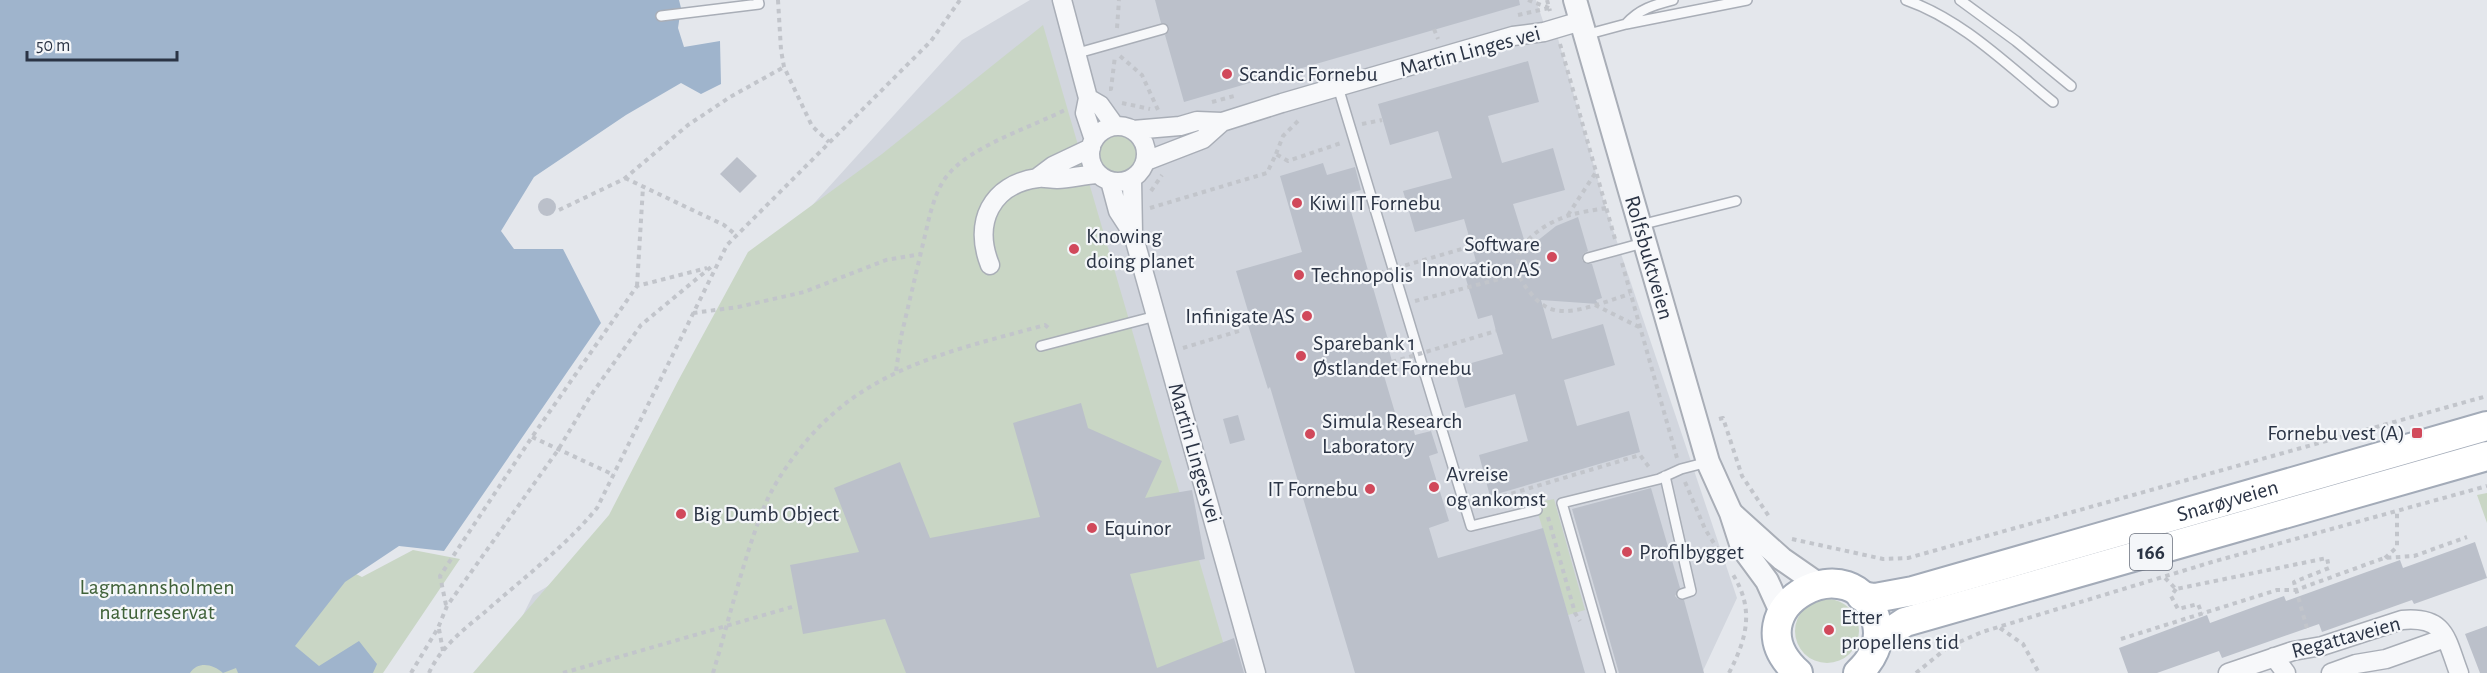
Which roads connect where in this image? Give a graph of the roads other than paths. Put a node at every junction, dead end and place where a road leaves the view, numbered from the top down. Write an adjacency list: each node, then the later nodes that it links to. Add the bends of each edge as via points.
1 (758, 0): 7 (lane, via 759,4)
2 (1062, 0): 11 (street)
3 (1672, 0): 9 (lane, via 1648,7)
4 (1748, 0): 9 (lane)
5 (1906, 0): 15 (lane, via 1934,11 1965,31)
6 (1960, 0): 12 (lane)
7 (661, 16)
8 (1580, 19): 9 (lane); 13 (street, Martin Linges vei); 25 (street, Rolfsbuktveien)
9 (1626, 24)
10 (1163, 29): 11 (lane)
11 (1077, 53): 14 (street)
12 (2070, 86)
13 (1338, 87): 16 (street, Martin Linges vei); 35 (lane, via 1470,526)
14 (1088, 98): 17 (street, via 1101,105); 19 (street, via 1085,113)
15 (2053, 102)
16 (1222, 122): 18 (street, Martin Linges vei); 20 (street, Martin Linges vei, via 1203,139)
17 (1115, 126): 18 (street); 19 (street, via 1103,130)
18 (1133, 130): 20 (street, via 1144,143)
19 (1093, 144): 21 (street, via 1092,163); 22 (street)
20 (1146, 161): 23 (street)
21 (1104, 177): 22 (street); 23 (street, via 1120,182); 26 (street, Martin Linges vei)
22 (1037, 178): 28 (street, via 1010,188 989,210 982,238)
23 (1132, 179): 26 (street, Martin Linges vei)
24 (1736, 201): 25 (lane)
25 (1643, 233): 27 (lane, via 1618,250); 33 (street, Rolfsbuktveien)
26 (1133, 234): 29 (street, Martin Linges vei)
27 (1588, 258)
28 (990, 265)
29 (1156, 316): 30 (lane); 45 (street, Martin Linges vei)
30 (1041, 346)
31 (2487, 426): 39 (main road, Snarøyveien / 166, via 1913,591 1875,598)
32 (2487, 456): 42 (main road, Snarøyveien / 166, via 1905,622)
33 (1708, 462): 34 (lane); 36 (street, Rolfsbuktveien)
34 (1662, 477): 38 (lane, via 1691,591); 46 (lane, via 1562,503 1600,623)
35 (1538, 510)
36 (1731, 513): 37 (street, Rolfsbuktveien, via 1782,559); 40 (street, Rolfsbuktveien, via 1742,547 1767,581)
37 (1818, 584): 39 (main road, 166, via 1845,586); 40 (main road, via 1796,595)
38 (1682, 594)
39 (1861, 596): 42 (main road, via 1875,616)
40 (1782, 614): 44 (main road, via 1778,635)
41 (2445, 638): 43 (street, Regattaveien, via 2437,624 2412,619); 50 (street, Regattaveien); 51 (street, Regattaveien)
42 (1878, 640): 47 (main road, 166, via 1871,658)
43 (2274, 657): 48 (street, Regattaveien); 49 (street, Regattaveien)
44 (1787, 667)
45 (1256, 673)
46 (1611, 673)
47 (1858, 673)
48 (2228, 673)
49 (2286, 673)
50 (2331, 673)
51 (2459, 673)

